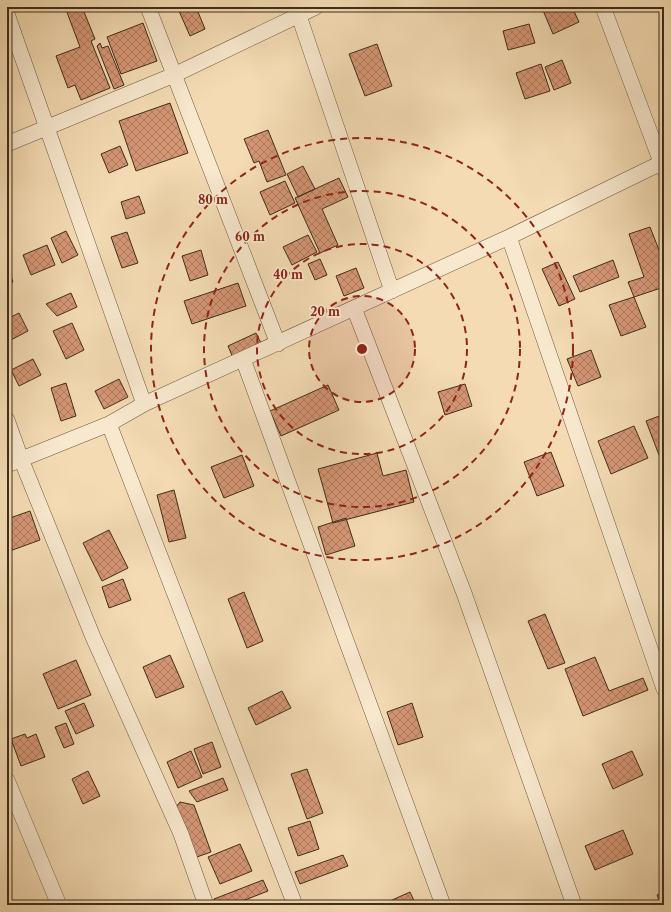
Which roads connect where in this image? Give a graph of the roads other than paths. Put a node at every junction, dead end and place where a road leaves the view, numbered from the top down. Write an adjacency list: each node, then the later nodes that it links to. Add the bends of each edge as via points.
1 (148, 7): 6 (street)
2 (316, 7): 4 (street)
3 (603, 7): 9 (street)
4 (298, 11): 6 (street); 11 (street)
5 (7, 14): 7 (street)
6 (174, 74): 7 (street); 13 (street)
7 (47, 126): 8 (street); 15 (street)
8 (7, 144)
9 (663, 166): 10 (street)
10 (509, 237): 11 (street); 19 (street)
11 (392, 291): 12 (street)
12 (354, 308): 13 (street); 25 (street, via 464,593)
13 (278, 344): 14 (street)
14 (243, 358): 15 (street); 24 (street)
15 (144, 404): 17 (street)
16 (7, 420): 18 (street)
17 (109, 424): 18 (street); 23 (street)
18 (14, 462): 22 (street, via 181,834)
19 (664, 689)
20 (7, 780): 21 (street)
21 (58, 905)
22 (206, 905)
23 (295, 905)
24 (443, 905)
25 (574, 905)

